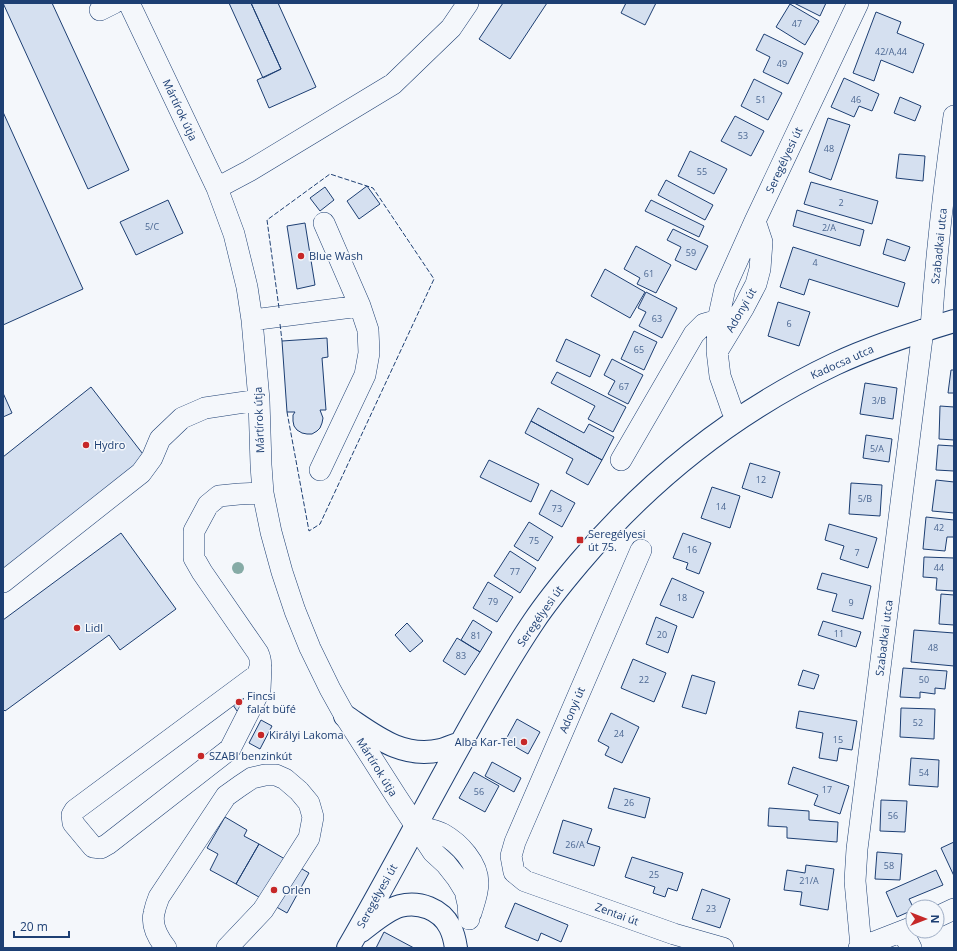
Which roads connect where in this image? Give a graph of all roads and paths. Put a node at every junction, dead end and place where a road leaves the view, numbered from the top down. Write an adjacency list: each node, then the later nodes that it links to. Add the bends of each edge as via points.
1 (129, 3): 6 (street, Mártírok útja)
2 (468, 3): 6 (street, via 451,28 393,84)
3 (858, 3): 7 (street, Seregélyesi út)
4 (954, 116): 5 (street, Szabadkai utca)
5 (950, 165): 13 (street, Szabadkai utca)
6 (217, 188): 10 (street, Mártírok útja, via 240,256)
7 (755, 221): 11 (street, Seregélyesi út, via 725,288); 14 (street, Adonyi út, via 762,242 756,284)
8 (324, 223): 9 (street)
9 (360, 306): 10 (street); 18 (street, via 368,330 370,353 365,374)
10 (252, 320): 15 (street, Mártírok útja)
11 (718, 320): 14 (street, Seregélyesi út); 17 (street, via 704,324 694,334)
12 (954, 321): 13 (main road, Kadocsa utca)
13 (927, 329): 16 (main road, Kadocsa utca, via 869,349 805,378); 34 (street, Szabadkai utca, via 857,849 855,881)
14 (717, 351): 16 (street, Seregélyesi út, via 720,376)
15 (259, 400): 19 (street, Mártírok útja); 21 (street, via 205,408 182,418 160,439 152,458 141,473)
16 (737, 419): 24 (main road, Seregélyesi út, via 665,476 592,547 535,619)
17 (621, 460)
18 (320, 470)
19 (263, 493): 22 (street, via 219,496 208,505 194,531 194,558 258,653); 23 (street, Mártírok útja, via 271,532 295,611 313,655)
20 (641, 550): 26 (street, Adonyi út, via 515,842 511,856)
21 (3, 582)
22 (261, 667): 22 (street, via 257,675 75,810 72,815 73,823 93,847 101,848 108,844 230,749 260,690)
23 (345, 716): 24 (main road, via 400,749 430,752); 25 (street, Mártírok útja)
24 (461, 742): 25 (main road, Seregélyesi út)
25 (416, 826): 28 (main road, Seregélyesi út); 32 (street, via 457,878 464,891 469,919)
26 (514, 872): 33 (street, Zentai út, via 525,881 674,934)
27 (905, 937): 34 (street)
28 (352, 942): 31 (main road, via 390,910 414,904 430,908 443,918 451,928)
29 (166, 948): 30 (street, via 154,927 154,913 159,897 226,796 252,778 276,775 286,779 309,803 313,816 309,838 263,910)
30 (227, 948)
31 (456, 948)
32 (460, 948)
33 (723, 948)
34 (860, 948)

